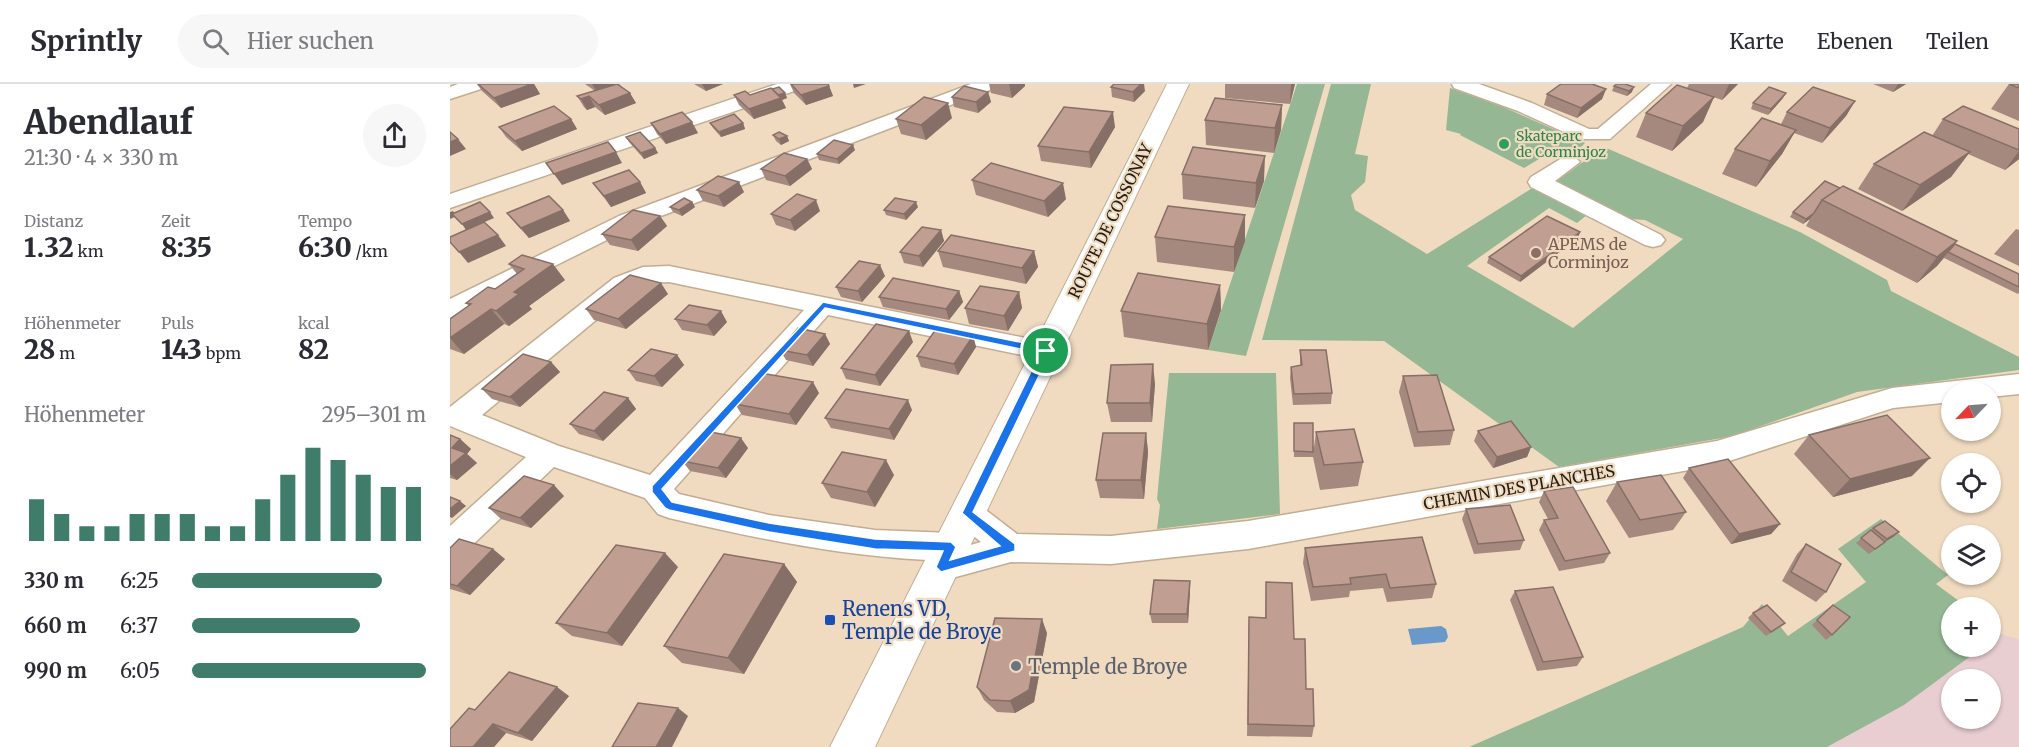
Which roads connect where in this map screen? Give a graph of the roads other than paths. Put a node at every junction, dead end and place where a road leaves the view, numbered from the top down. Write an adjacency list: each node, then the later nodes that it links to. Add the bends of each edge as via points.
1 (477, 84): 7 (street)
2 (796, 84): 9 (street)
3 (988, 84): 12 (street, via 627,221)
4 (1178, 84): 13 (main road, ROUTE DE COSSONAY)
5 (1461, 84): 6 (street, via 1586,135 1603,135)
6 (1662, 84)
7 (450, 93)
8 (1569, 162): 10 (street, via 1539,182)
9 (450, 201)
10 (1653, 240)
11 (823, 305): 13 (street); 15 (street, via 669,274 643,275 624,284 458,417); 16 (street)
12 (450, 309)
13 (1046, 351): 17 (main road, ROUTE DE COSSONAY)
14 (2019, 384): 19 (street, CHEMIN DES PLANCHES, via 1892,398 1716,453 1248,535 1111,550)
15 (549, 454): 16 (street); 18 (street)
16 (656, 489): 17 (street, CHEMIN DES PLANCHES, via 669,505 769,528 875,544)
17 (953, 542): 19 (street, CHEMIN DES PLANCHES); 19 (street); 20 (main road, ROUTE DE COSSONAY)
18 (450, 546)
19 (1011, 548)
20 (852, 747)

